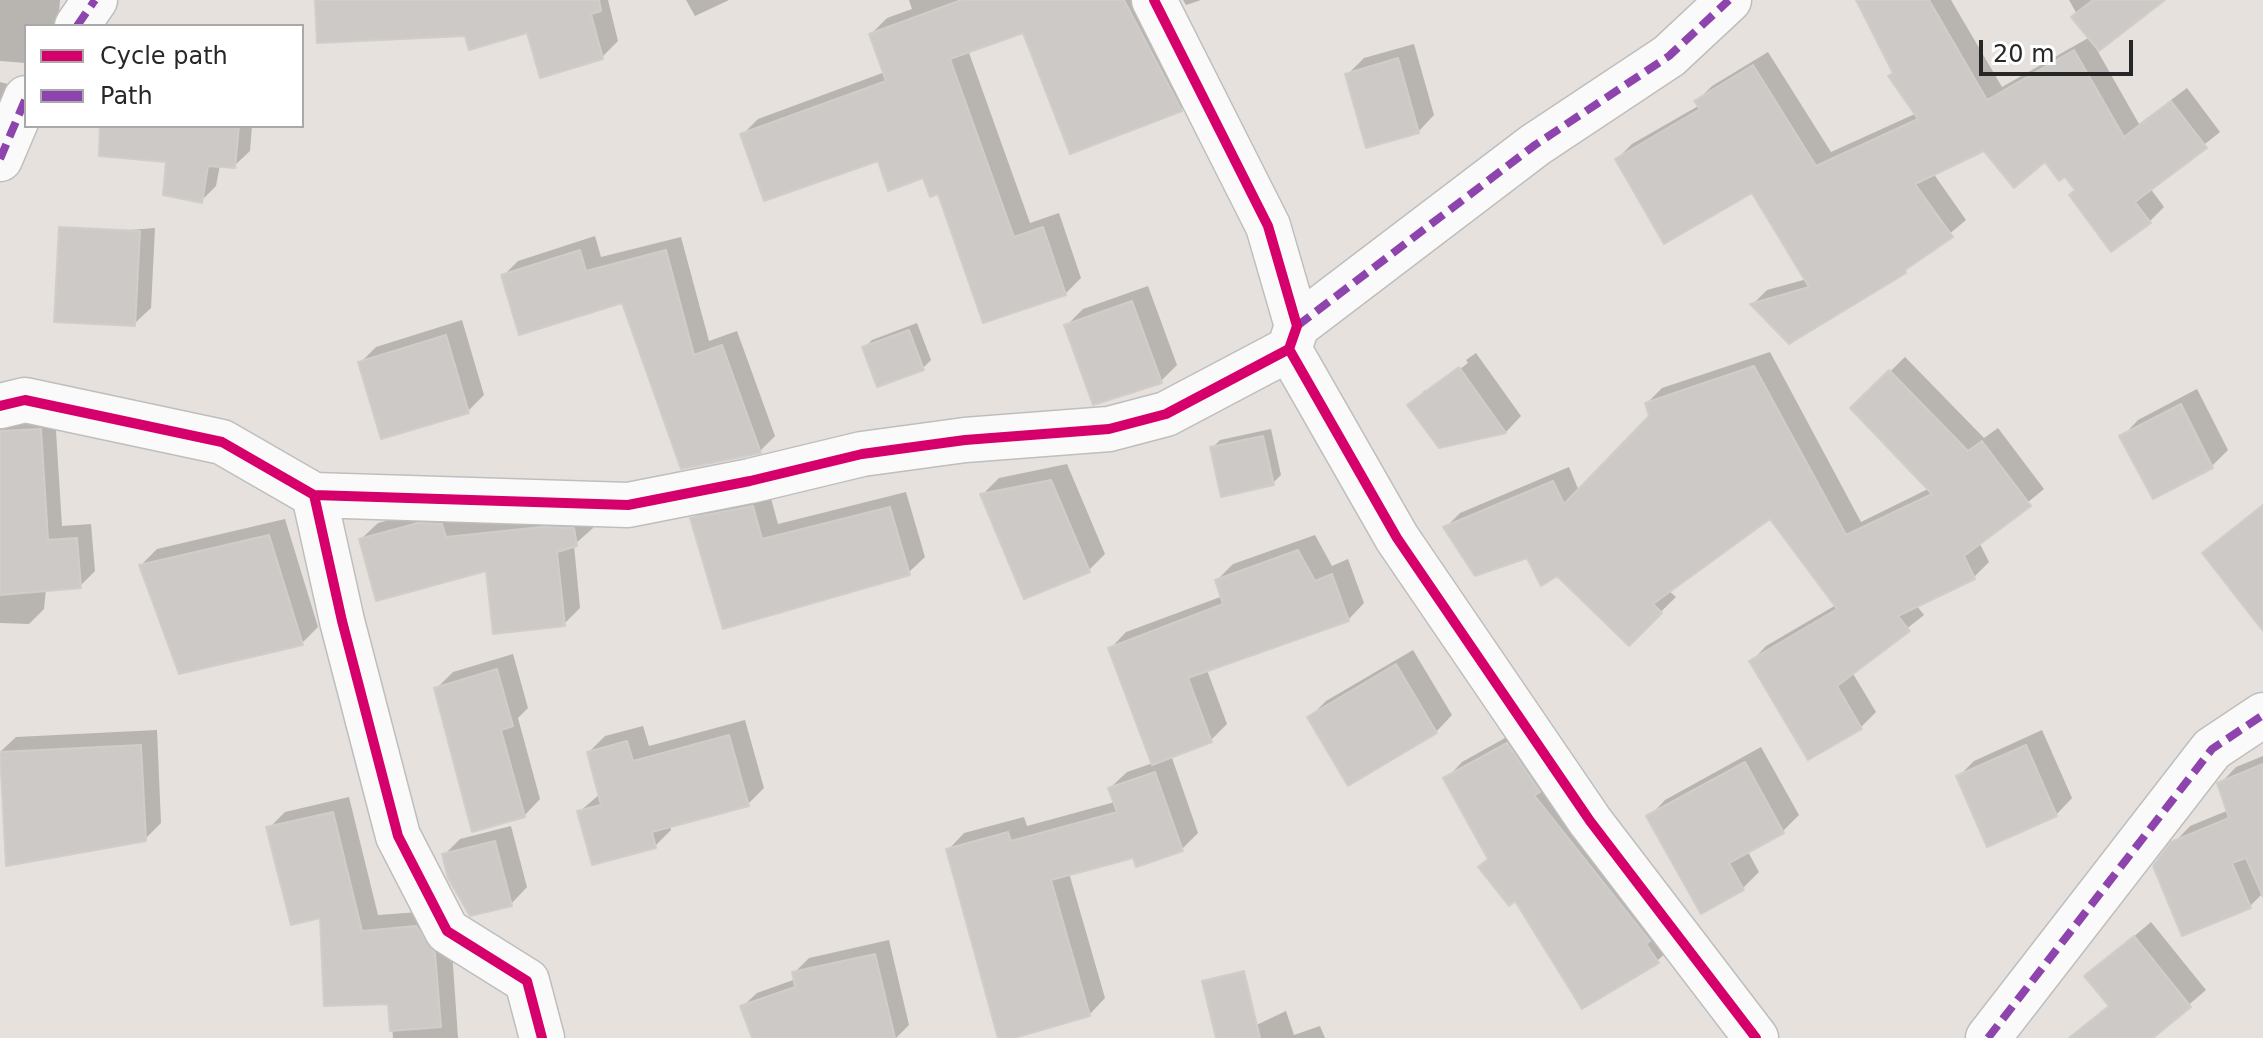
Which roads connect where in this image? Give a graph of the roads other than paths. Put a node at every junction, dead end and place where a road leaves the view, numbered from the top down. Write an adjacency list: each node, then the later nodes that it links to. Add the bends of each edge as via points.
1 (95, 0): 4 (street)
2 (1154, 0): 7 (street, via 1268,226)
3 (1729, 0): 7 (street, via 1669,56 1535,145)
4 (78, 24)
5 (24, 103): 6 (street)
6 (0, 159)
7 (1293, 338): 9 (street, via 1166,414 1109,429 862,454 628,505); 12 (street, via 1397,538 1590,821)
8 (0, 406): 9 (street, via 25,400 222,442)
9 (314, 495): 11 (street, via 398,836 447,931 527,981)
10 (2263, 715): 13 (street, via 2212,749)
11 (542, 1038)
12 (1756, 1038)
13 (1988, 1038)

